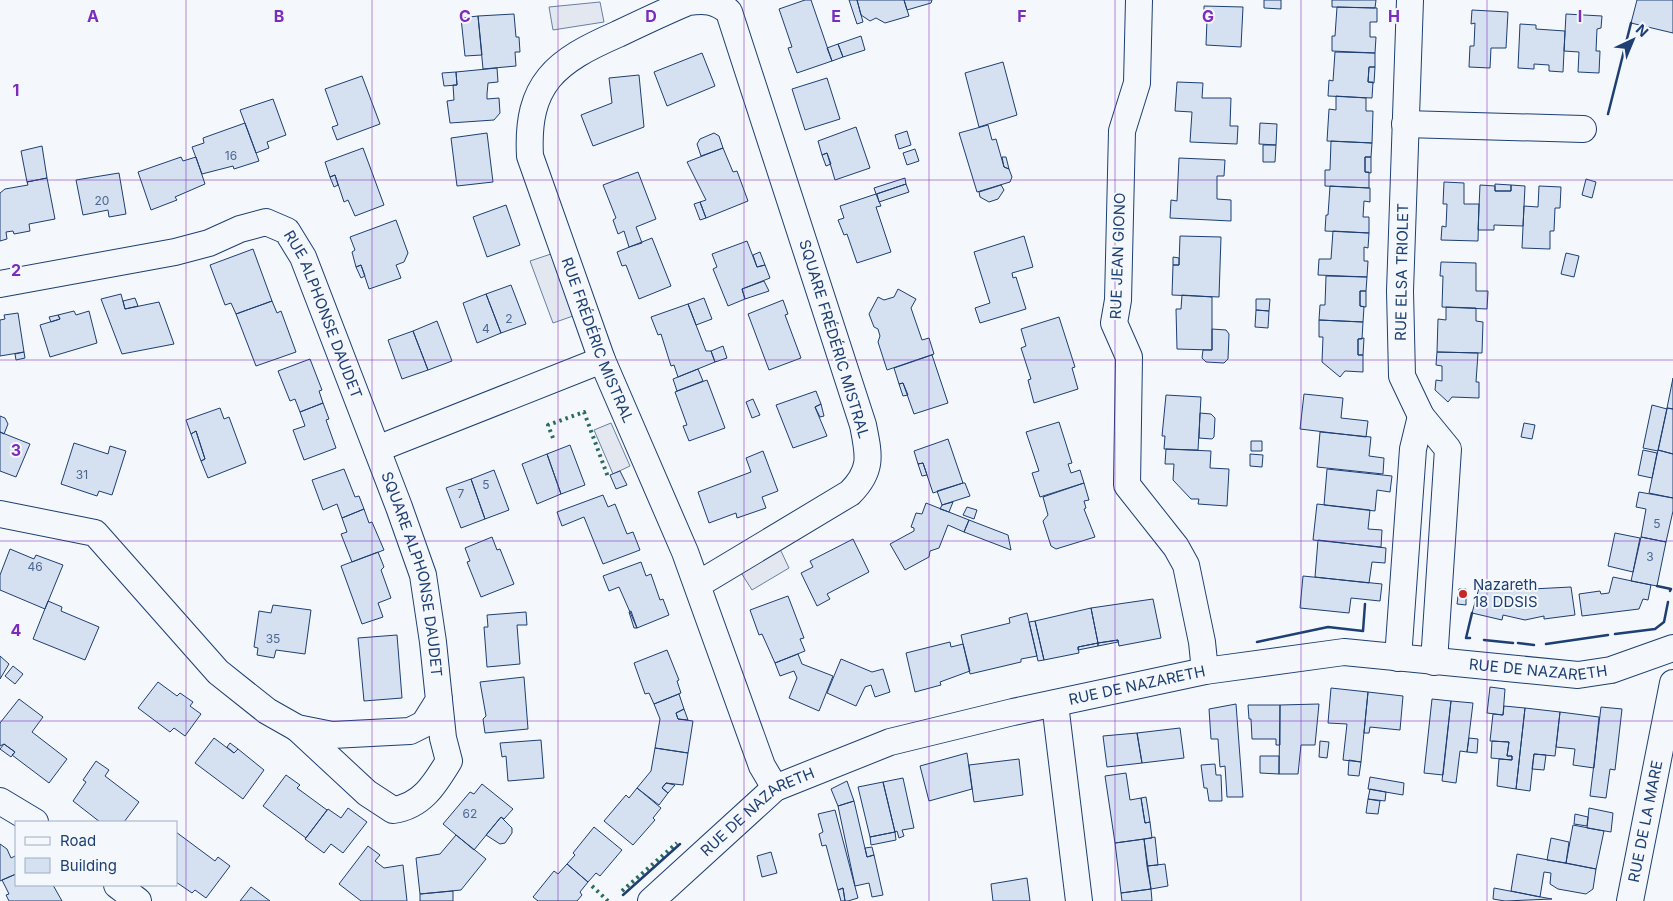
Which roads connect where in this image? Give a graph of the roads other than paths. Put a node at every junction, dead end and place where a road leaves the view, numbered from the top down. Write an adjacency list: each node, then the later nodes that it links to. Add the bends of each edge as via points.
1 (1139, 0): 15 (street, RUE JEAN GIONO, via 1136,83 1122,131 1118,300 1114,323 1129,357 1127,485 1176,547 1186,565)
2 (1410, 0): 4 (street, RUE ELSA TRIOLET)
3 (732, 6): 7 (street, RUE FRÉDÉRIC MISTRAL, via 713,1 688,2 596,43 555,70 534,105 529,128 530,156); 11 (street, SQUARE FRÉDÉRIC MISTRAL, via 863,425 868,465 864,477 850,493)
4 (1405, 124): 5 (street); 8 (street, RUE ELSA TRIOLET, via 1400,291 1402,376)
5 (1583, 129)
6 (0, 284): 9 (street, RUE ALPHONSE DAUDET, via 175,252 266,222 287,231 303,256)
7 (602, 360): 9 (street); 11 (street, RUE FRÉDÉRIC MISTRAL)
8 (1421, 416): 13 (street, via 1413,448); 14 (street, RUE ELSA TRIOLET, via 1448,449)
9 (376, 449): 17 (street, SQUARE ALPHONSE DAUDET, via 423,575)
10 (0, 514): 19 (street, SQUARE ALPHONSE DAUDET, via 95,533 218,672 267,711)
11 (697, 584): 20 (street, RUE FRÉDÉRIC MISTRAL, via 762,766)
12 (1673, 648): 14 (street, RUE DE NAZARETH, via 1612,670 1578,674)
13 (1398, 658): 14 (street, RUE DE NAZARETH); 15 (street, RUE DE NAZARETH, via 1344,652)
14 (1434, 662)
15 (1206, 671): 18 (street, RUE DE NAZARETH)
16 (1673, 683): 27 (street, RUE DE LA MARE)
17 (439, 700): 19 (street, SQUARE ALPHONSE DAUDET, via 424,724 410,731 332,735); 19 (street, SQUARE ALPHONSE DAUDET, via 442,738 449,761 431,790 406,808 393,810 367,794)
18 (1056, 704): 20 (street, RUE DE NAZARETH, via 890,742); 26 (street)
19 (297, 728)
20 (775, 788): 25 (street, RUE DE NAZARETH)
21 (0, 801): 22 (street)
22 (33, 821)
23 (118, 886): 24 (street)
24 (138, 901)
25 (651, 901)
26 (1079, 901)
27 (1630, 901)

